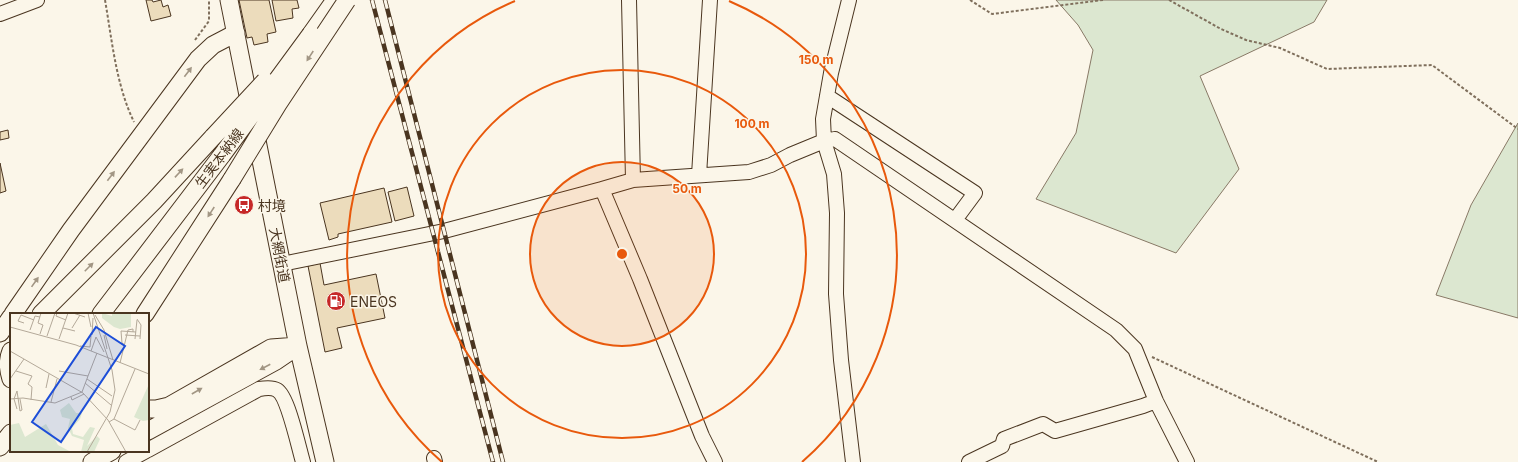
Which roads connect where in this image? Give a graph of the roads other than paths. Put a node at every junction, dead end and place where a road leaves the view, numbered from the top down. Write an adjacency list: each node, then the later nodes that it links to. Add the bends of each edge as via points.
1 (37, 0): 8 (street)
2 (229, 0): 9 (main road, 大網街道)
3 (335, 0): 10 (main road, 生実本納線)
4 (347, 0): 21 (main road, one-way to 21, bridge)
5 (629, 0): 14 (street)
6 (710, 0): 13 (street)
7 (849, 0): 11 (street)
8 (0, 14)
9 (236, 33): 17 (main road, 大網街道); 18 (main road, one-way to 9, via 71,230 198,59 212,45)
10 (310, 34): 19 (main road, one-way to 10, bridge, via 148,206); 20 (main road, 生実本納線, bridge)
11 (827, 96): 12 (street, via 823,119); 16 (street, via 975,193)
12 (824, 141): 13 (street, via 749,172); 16 (street, via 834,139); 40 (street, via 834,174 837,213 836,294)
13 (698, 175): 14 (street)
14 (633, 180): 15 (street)
15 (602, 189): 17 (street, via 444,231); 39 (street, via 702,436)
16 (955, 220): 27 (street, via 1116,330 1135,349)
17 (282, 264): 24 (main road, 大網街道)
18 (14, 313)
19 (42, 313)
20 (102, 313)
21 (146, 313)
22 (10, 318): 23 (main road)
23 (0, 333)
24 (298, 346): 28 (main road, one-way to 24, via 169,406 271,348); 29 (main road, one-way to 29, via 276,362); 38 (main road, 大網街道)
25 (10, 354): 26 (main road)
26 (10, 375)
27 (1156, 401): 41 (street, via 1055,431 1043,424 1004,439 1002,446); 42 (street)
28 (149, 409)
29 (149, 430)
30 (10, 433): 31 (main road)
31 (0, 447)
32 (149, 450): 37 (street, via 259,389 270,388 278,390 283,395)
33 (110, 452): 35 (main road)
34 (145, 452): 36 (street)
35 (92, 462)
36 (126, 462)
37 (303, 462)
38 (325, 462)
39 (715, 462)
40 (852, 462)
41 (969, 462)
42 (1187, 462)

